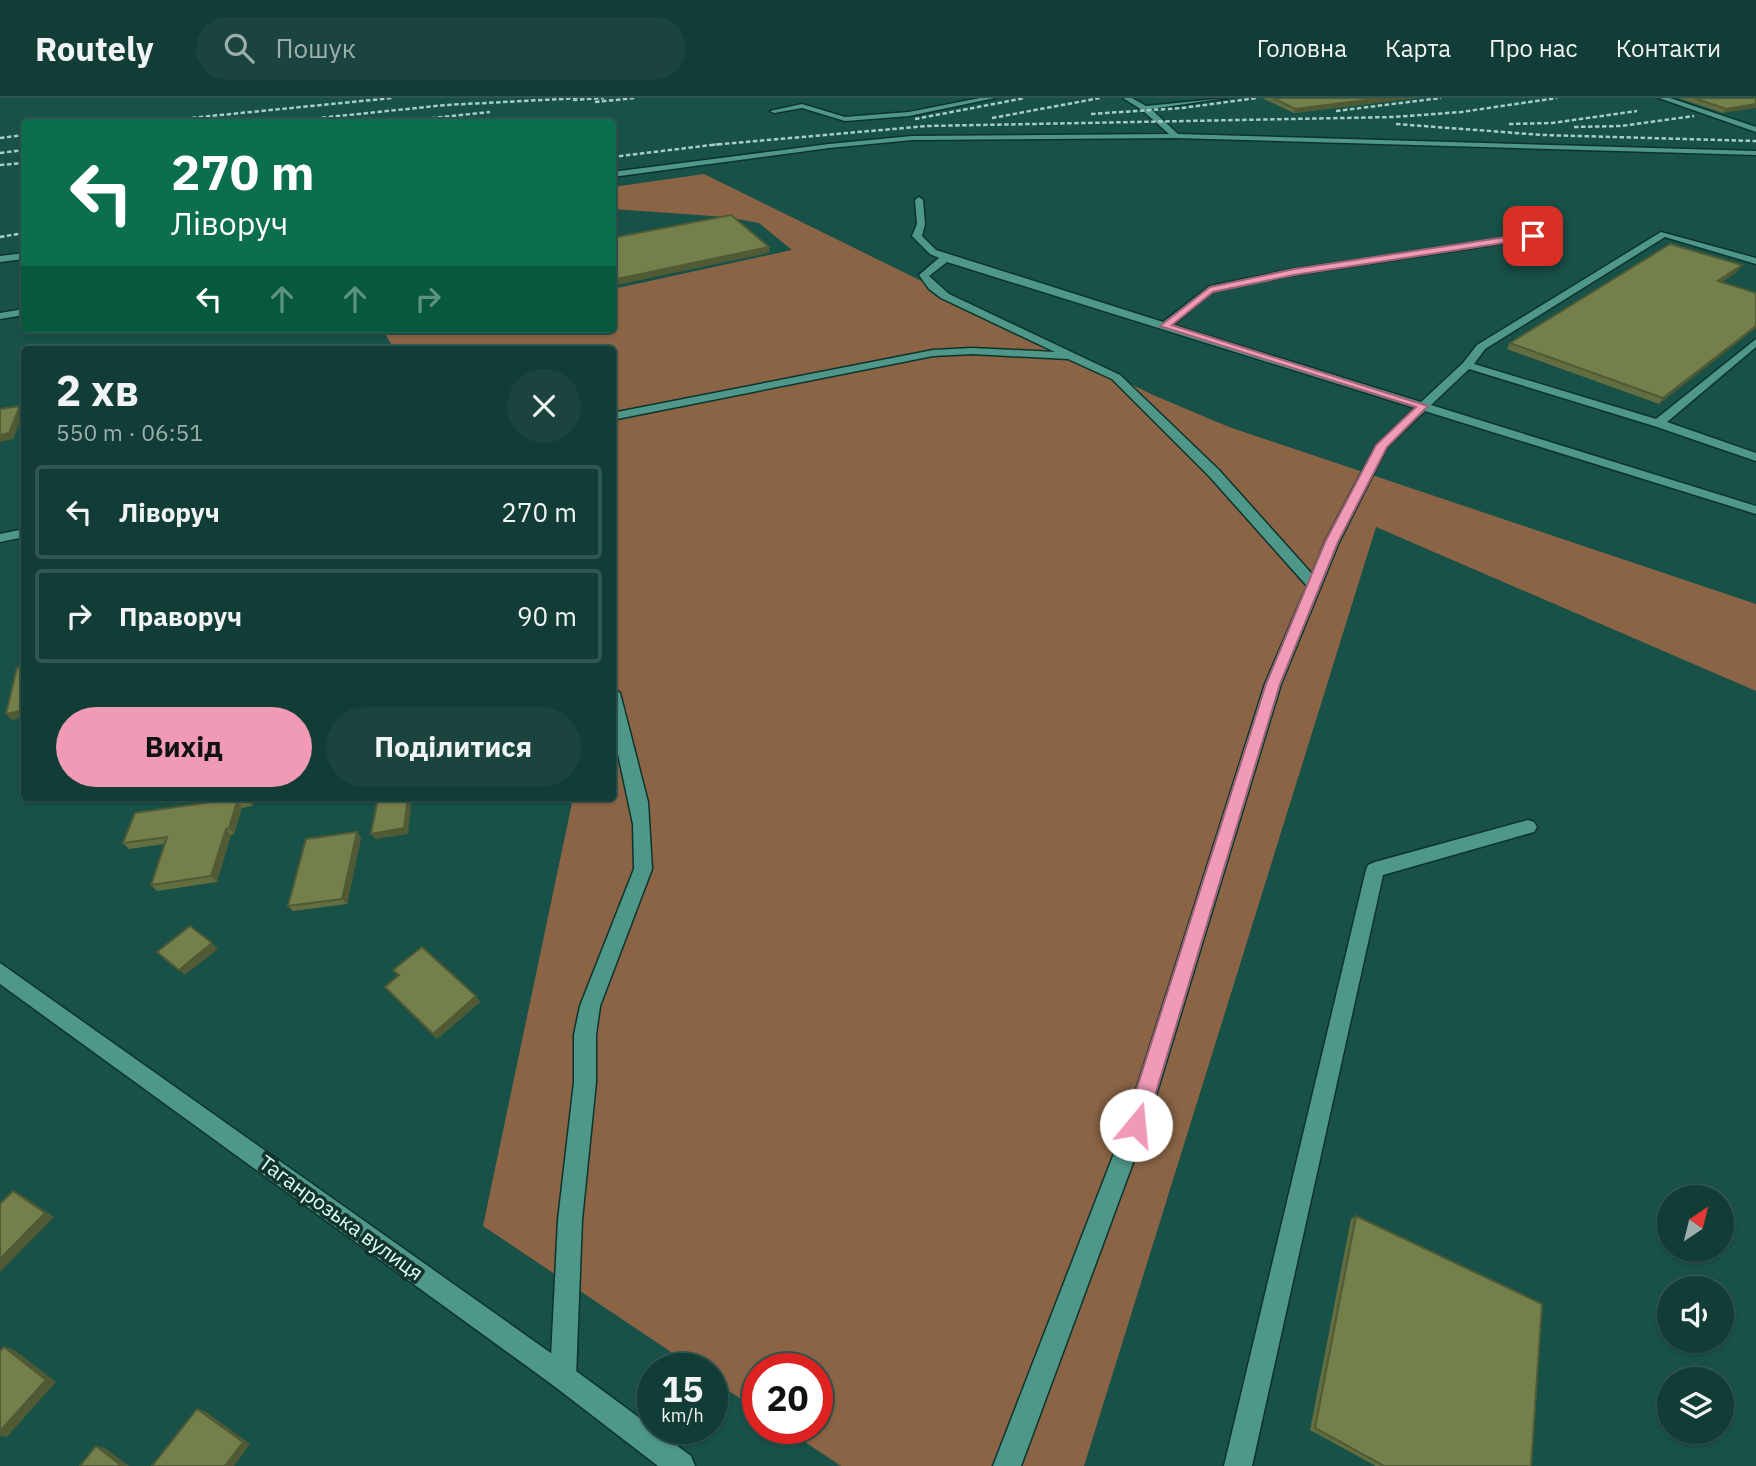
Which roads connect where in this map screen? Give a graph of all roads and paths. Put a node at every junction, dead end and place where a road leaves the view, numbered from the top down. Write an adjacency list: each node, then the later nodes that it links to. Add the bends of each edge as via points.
1 (991, 98): 6 (street, via 909,114 845,119 802,106)
2 (1127, 98): 5 (street)
3 (1223, 98): 5 (street)
4 (1662, 98): 7 (street)
5 (1145, 108): 8 (street)
6 (774, 111)
7 (1756, 131): 9 (street)
8 (1176, 136): 10 (street, via 1731,148); 11 (street, via 912,138)
9 (1747, 136)
10 (1756, 153)
11 (616, 175)
12 (919, 200): 15 (street, via 917,236)
13 (1533, 236): 20 (street, via 1210,289)
14 (21, 256): 16 (street)
15 (946, 258): 20 (street); 22 (street, via 925,275 933,287)
16 (0, 259)
17 (1756, 261): 23 (street, via 1664,234 1481,347)
18 (21, 312): 19 (street)
19 (0, 316)
20 (1165, 326): 24 (street)
21 (1756, 342): 26 (street)
22 (1072, 356): 25 (street, via 933,353); 31 (street, via 1116,377 1143,402)
23 (1466, 365): 24 (street); 26 (street)
24 (1423, 406): 28 (street); 31 (street, via 1382,445)
25 (616, 416)
26 (1658, 422): 27 (street)
27 (1756, 457)
28 (1756, 510)
29 (21, 534): 30 (street)
30 (0, 538)
31 (1314, 585): 37 (street, via 1273,684 1136,1125)
32 (616, 709): 35 (street, via 639,801 643,869 590,1006 585,1035)
33 (1528, 827): 38 (street, via 1375,870)
34 (0, 972): 35 (street, Таганрозька вулиця)
35 (563, 1377): 36 (street, Таганрозька вулиця)
36 (681, 1466)
37 (1007, 1466)
38 (1238, 1466)

